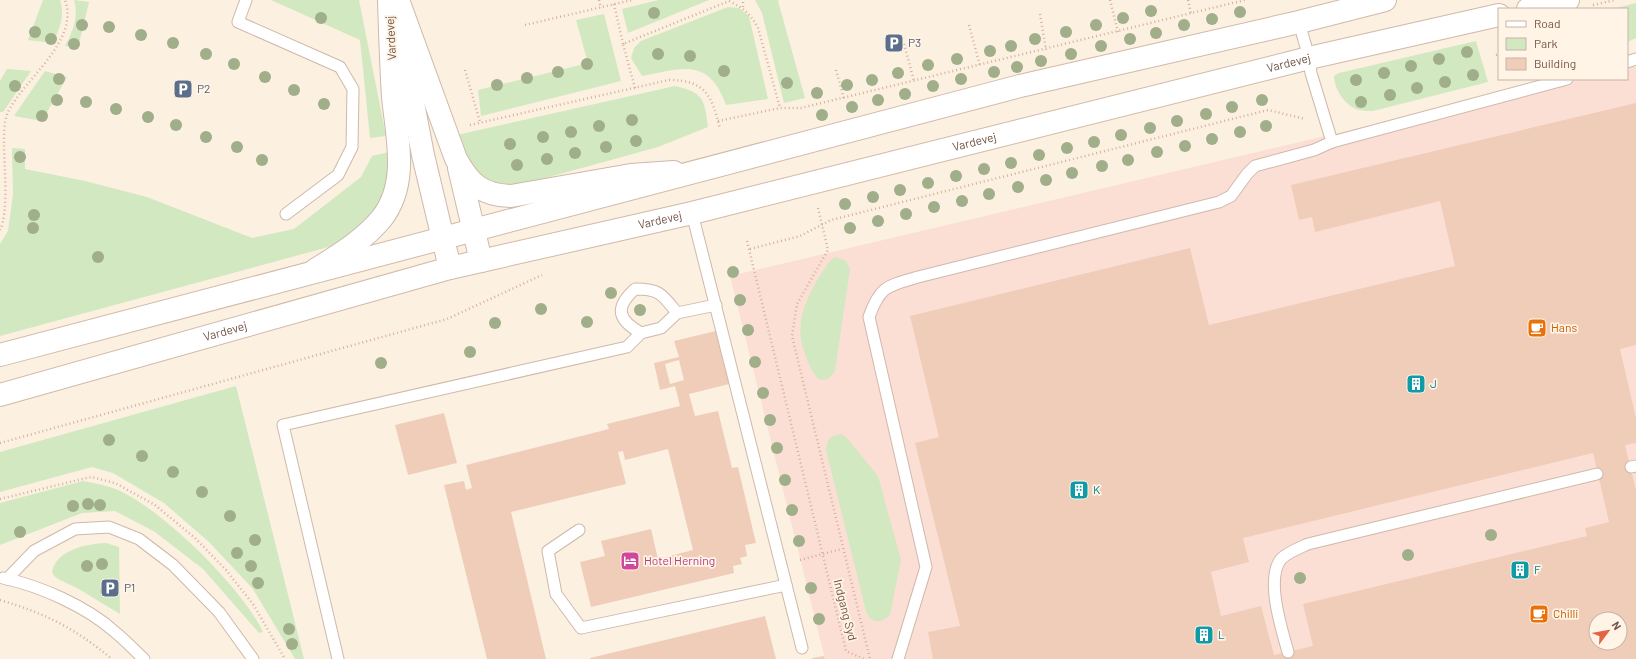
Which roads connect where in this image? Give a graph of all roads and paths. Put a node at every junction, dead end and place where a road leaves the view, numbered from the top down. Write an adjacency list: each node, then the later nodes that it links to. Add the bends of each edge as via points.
1 (65, 0): 51 (path, via 68,24 59,43 8,113 4,130 4,214)
2 (246, 0): 49 (lane, via 238,22 340,67 353,89 352,147 338,175)
3 (389, 0): 59 (street, Vardevej, via 393,97 400,158 393,196 382,217 371,229 339,255)
4 (393, 0): 53 (street, Vardevej, via 422,155)
5 (398, 0): 43 (street, Vardevej)
6 (599, 0): 17 (path)
7 (632, 0): 15 (path)
8 (743, 0): 18 (path)
9 (1110, 0): 26 (path)
10 (1188, 0): 20 (path)
11 (1245, 0): 20 (path)
12 (1385, 0): 23 (street, Vardevej)
13 (1568, 0): 19 (street)
14 (1615, 0): 16 (path)
15 (614, 4): 17 (path); 27 (path)
16 (1592, 5)
17 (601, 8): 24 (path)
18 (742, 8): 27 (path, via 729,1); 38 (path, via 752,16 758,28)
19 (1532, 8)
20 (1191, 13): 26 (path)
21 (1040, 14): 29 (path)
22 (1498, 15): 30 (street, Vardevej)
23 (1299, 22): 30 (lane); 46 (street, Vardevej, via 1020,86)
24 (525, 25)
25 (969, 25): 31 (path)
26 (1118, 32): 29 (path)
27 (623, 44): 36 (path)
28 (904, 44): 35 (path)
29 (1046, 50): 31 (path)
30 (1309, 58): 39 (lane, via 1311,73); 48 (street, Vardevej)
31 (980, 66): 35 (path)
32 (465, 70): 41 (path)
33 (836, 70): 37 (path)
34 (1563, 80): 44 (lane)
35 (914, 81): 37 (path)
36 (635, 88): 40 (path, via 669,80 696,83 706,92); 41 (path)
37 (844, 99): 38 (path, via 801,108)
38 (780, 108): 40 (path)
39 (1325, 115): 44 (lane); 50 (path, via 1308,120 1268,110)
40 (718, 120): 42 (path)
41 (480, 122): 43 (path)
42 (720, 129)
43 (446, 130): 45 (street, Vardevej)
44 (1332, 142): 82 (lane, via 1314,150 1255,166 1231,196 1219,202 918,277 890,286 876,298 869,317 926,567)
45 (456, 159): 46 (street, Vardevej, via 472,183 482,190 502,196 631,175); 52 (street)
46 (699, 170): 52 (street, Vardevej)
47 (817, 206): 50 (path)
48 (692, 213): 56 (street, Vardevej); 60 (lane)
49 (286, 214)
50 (823, 224): 55 (path, via 800,236); 68 (path, via 828,250 797,304 792,336)
51 (0, 230)
52 (473, 230): 53 (street, Vardevej); 56 (street)
53 (442, 238): 57 (street, Vardevej); 59 (street, Vardevej)
54 (748, 240): 55 (path)
55 (750, 249): 69 (path)
56 (481, 260): 57 (street, Vardevej)
57 (450, 268): 64 (street, Vardevej)
58 (546, 273): 65 (path, via 447,319)
59 (306, 275): 63 (street, Vardevej)
60 (716, 305): 61 (lane); 70 (lane)
61 (677, 313): 62 (lane, via 661,328); 62 (lane, via 663,295 651,289 635,289 621,306 622,317 627,326)
62 (641, 333): 79 (lane, via 626,347 283,425)
63 (0, 355)
64 (0, 395)
65 (0, 443)
66 (1597, 474): 75 (lane, via 1308,544 1289,553 1281,559 1275,577 1275,594)
67 (579, 530): 72 (lane, via 548,551 556,594 580,628)
68 (842, 549): 69 (path); 81 (path)
69 (822, 554): 70 (path); 80 (path, Indgang Syd, via 846,651)
70 (781, 565): 72 (lane)
71 (3, 578): 77 (lane, via 71,602 114,631); 78 (lane, via 34,551 75,529 109,527 139,539 173,565 219,612)
72 (786, 585): 74 (lane)
73 (0, 600): 76 (path, via 58,622)
74 (802, 648)
75 (1288, 652)
76 (112, 659)
77 (144, 659)
78 (252, 659)
79 (338, 659)
80 (864, 659)
81 (870, 659)
82 (898, 659)

